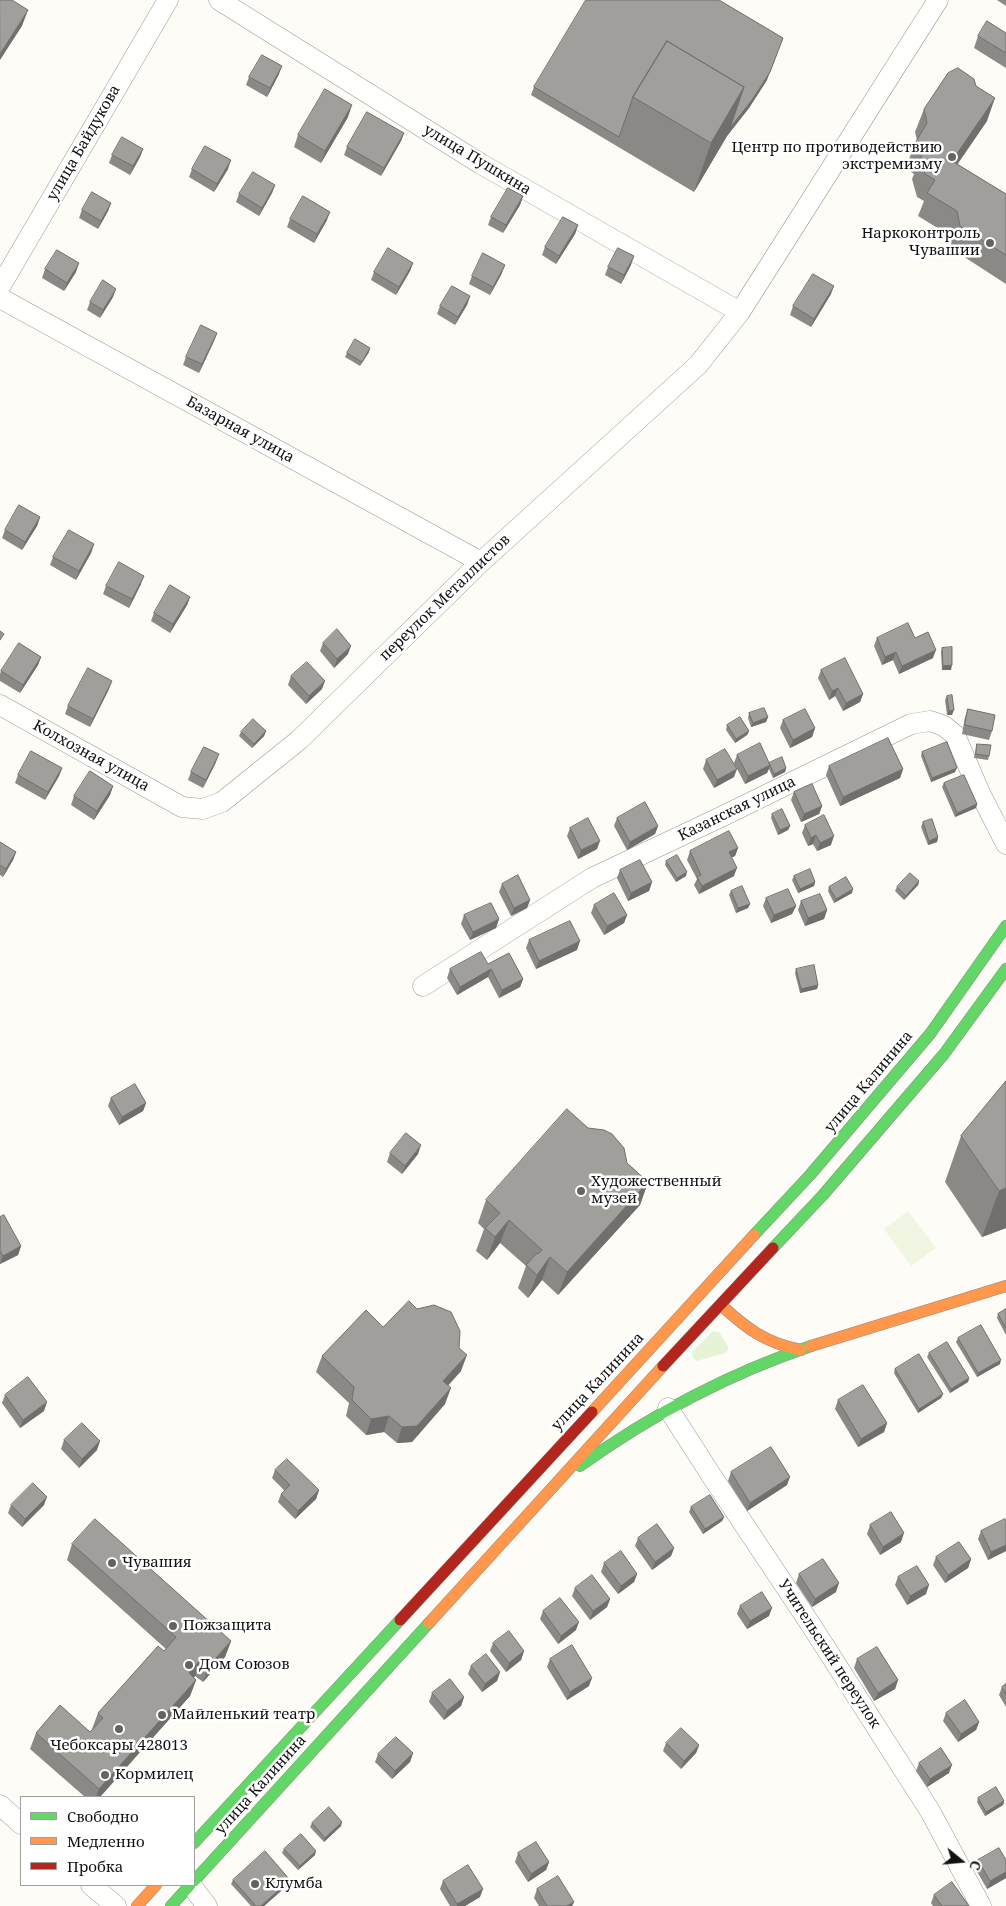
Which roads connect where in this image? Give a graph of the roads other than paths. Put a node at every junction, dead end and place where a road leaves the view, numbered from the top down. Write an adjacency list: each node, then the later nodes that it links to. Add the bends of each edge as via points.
1 (168, 0): 4 (street, улица Байдукова)
2 (219, 0): 6 (street, улица Пушкина, via 480,164)
3 (938, 0): 6 (street, переулок Металлистов)
4 (0, 287)
5 (0, 298): 7 (street, Базарная улица)
6 (740, 312): 7 (street, переулок Металлистов, via 698,365)
7 (481, 562): 9 (street, переулок Металлистов, via 299,740 222,802 203,809)
8 (0, 705): 9 (street, Колхозная улица)
9 (182, 807)
10 (1006, 844): 13 (street, Казанская улица, via 955,735 944,726 930,722 911,724 592,878)
11 (1006, 926): 15 (main road, улица Калинина, via 930,1034 810,1175)
12 (1006, 969): 16 (main road, улица Калинина, via 944,1054 900,1107)
13 (422, 986)
14 (1006, 1286): 18 (main road)
15 (703, 1289): 16 (main road); 24 (main road, улица Калинина)
16 (721, 1305): 17 (main road); 21 (main road, улица Калинина)
17 (746, 1329): 18 (main road, via 783,1347); 19 (main road, via 749,1350)
18 (801, 1350): 19 (main road)
19 (740, 1373): 20 (main road)
20 (668, 1408): 21 (main road); 34 (street, Учительский переулок, via 930,1811)
21 (562, 1478): 25 (main road, улица Калинина)
22 (0, 1805): 23 (street)
23 (20, 1823)
24 (195, 1842)
25 (195, 1880)
26 (92, 1886): 30 (street)
27 (155, 1886): 31 (main road)
28 (190, 1886): 32 (main road)
29 (192, 1886): 33 (street)
30 (116, 1906)
31 (137, 1906)
32 (171, 1906)
33 (207, 1906)
34 (981, 1906)

